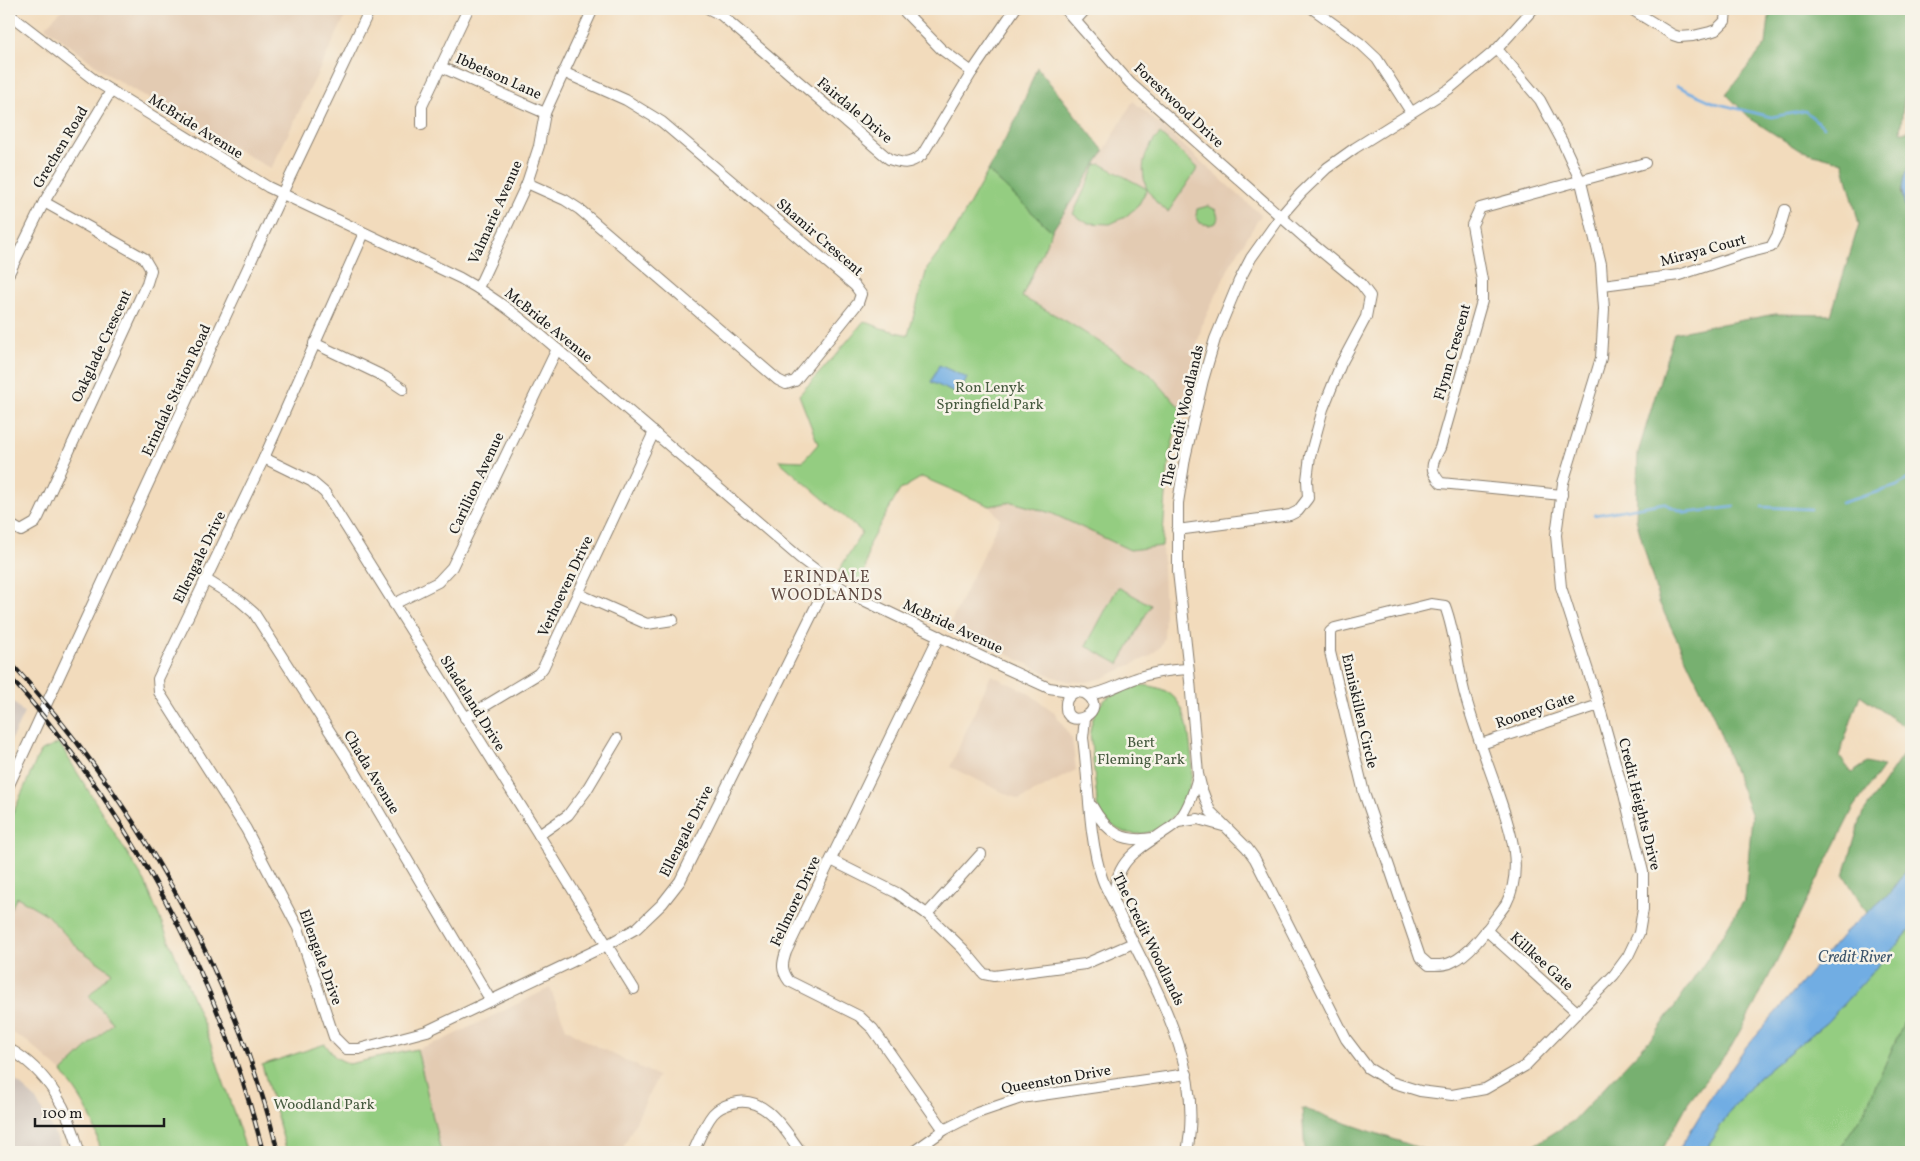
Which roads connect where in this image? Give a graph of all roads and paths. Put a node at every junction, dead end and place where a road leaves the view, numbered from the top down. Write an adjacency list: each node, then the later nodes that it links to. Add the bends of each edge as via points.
1 (370, 9): 27 (street, Erindale Station Road)
2 (468, 9): 17 (street)
3 (593, 9): 18 (street, Valmarie Avenue)
4 (709, 9): 13 (street, Fairdale Drive)
5 (902, 9): 19 (street, via 941,48)
6 (1015, 9): 19 (street, Fairdale Drive)
7 (1065, 9): 15 (street, Forestwood Drive)
8 (1086, 9): 15 (street)
9 (1313, 9): 21 (street, via 1377,59)
10 (1533, 9): 16 (street, The Credit Woodlands)
11 (1631, 9): 12 (street, via 1673,35 1687,37 1716,30 1725,22)
12 (1726, 9)
13 (723, 12): 19 (street, Fairdale Drive, via 889,159 900,163 912,162 922,155)
14 (10, 20): 20 (street, McBride Avenue)
15 (1076, 20): 30 (street, Forestwood Drive, via 1130,83)
16 (1496, 49): 21 (street, The Credit Woodlands, via 1449,89); 25 (street, Credit Heights Drive, via 1540,100)
17 (441, 67): 22 (street, Ibbetson Lane); 23 (street, via 422,106)
18 (563, 72): 22 (street, Valmarie Avenue); 26 (street, Shamir Crescent, via 626,100 662,122 854,286 861,294 858,304 796,381 786,384 579,209)
19 (972, 72)
20 (111, 90): 27 (street, McBride Avenue); 28 (street, Grechen Road)
21 (1411, 112): 30 (street, The Credit Woodlands, via 1327,168)
22 (546, 113): 26 (street, Valmarie Avenue)
23 (422, 124)
24 (1646, 164): 25 (street)
25 (1580, 182): 33 (street, Credit Heights Drive, via 1601,264); 40 (street, Flynn Crescent, via 1480,208 1472,225 1482,280 1482,301 1440,448 1432,464 1441,483)
26 (528, 183): 34 (street, Valmarie Avenue)
27 (283, 194): 31 (street, McBride Avenue); 64 (street, Erindale Station Road)
28 (44, 202): 32 (street, Grechen Road); 41 (street, Oakglade Crescent, via 144,258 151,270 39,516 35,523 21,531)
29 (1785, 210): 33 (street, Miraya Court, via 1772,247 1679,275)
30 (1281, 216): 42 (street, The Credit Woodlands, via 1251,258 1215,339 1185,458); 42 (street, Forestwood Drive, via 1361,284 1370,296 1366,318 1341,364 1323,409 1310,456 1308,498 1298,511 1290,515)
31 (364, 233): 34 (street, McBride Avenue); 35 (street, Ellengale Drive)
32 (9, 273)
33 (1602, 285): 40 (street, Credit Heights Drive, via 1601,358)
34 (478, 288): 36 (street, McBride Avenue)
35 (314, 343): 37 (street); 39 (street, Ellengale Drive)
36 (557, 348): 38 (street, McBride Avenue); 46 (street, Carillion Avenue, via 452,566 438,582)
37 (403, 389)
38 (654, 432): 44 (street, McBride Avenue); 45 (street, Verhoeven Drive)
39 (264, 458): 43 (street, Ellengale Drive); 46 (street, Shadeland Drive, via 311,481 325,493)
40 (1562, 495): 54 (street, Credit Heights Drive, via 1556,535 1561,587)
41 (9, 524)
42 (1177, 530): 49 (street, The Credit Woodlands)
43 (205, 580): 78 (street, Chada Avenue, via 254,613 350,763); 78 (street, Ellengale Drive, via 158,679 159,692 246,829 298,928 334,1037 346,1049 359,1049 427,1031)
44 (829, 580): 48 (street, McBride Avenue); 76 (street, Ellengale Drive, via 680,880 662,904 637,928)
45 (579, 594): 47 (street, via 647,624); 58 (street, Verhoeven Drive, via 538,674)
46 (394, 604): 58 (street, Shadeland Drive)
47 (673, 620)
48 (940, 636): 50 (street, McBride Avenue); 71 (street, Fellmore Drive)
49 (1188, 669): 52 (street, via 1137,678); 63 (street, Credit Heights Drive)
50 (1049, 688): 51 (street, McBride Avenue); 55 (street, McBride Avenue)
51 (1075, 692): 53 (street); 55 (street)
52 (1105, 692): 53 (street); 56 (street)
53 (1088, 695): 56 (street)
54 (1599, 705): 62 (street, Rooney Gate); 79 (street, Credit Heights Drive, via 1643,872 1643,909 1639,933 1628,956)
55 (1065, 706): 57 (street)
56 (1093, 707): 59 (street)
57 (1072, 717): 59 (street); 60 (street, The Credit Woodlands)
58 (465, 718): 68 (street, Shadeland Drive)
59 (1085, 718): 60 (street, The Credit Woodlands)
60 (1082, 738): 65 (street, The Credit Woodlands)
61 (617, 739): 68 (street, via 568,815)
62 (1481, 744): 74 (street, Enniskillen Circle, via 1506,820 1515,863 1511,895); 74 (street, Enniskillen Circle, via 1465,694 1446,606 1431,604 1335,628 1330,632 1330,652 1364,793 1420,957 1429,965 1452,962 1466,954)
63 (1198, 774): 66 (street, via 1191,799); 67 (street, Credit Heights Drive, via 1208,808)
64 (9, 785)
65 (1090, 801): 69 (street, via 1102,822 1116,835 1129,839); 72 (street, The Credit Woodlands, via 1098,863)
66 (1178, 822): 67 (street, via 1198,819); 69 (street)
67 (1225, 826): 79 (street, Credit Heights Drive, via 1255,859 1346,1039 1368,1068 1391,1082 1420,1091 1452,1095 1485,1089 1525,1066)
68 (539, 835): 76 (street, Shadeland Drive)
69 (1157, 837): 72 (street, via 1129,856 1116,882)
70 (981, 854): 73 (street)
71 (831, 860): 73 (street, via 897,893); 82 (street, Fellmore Drive, via 786,952 782,966 784,974 790,981 859,1016 873,1028)
72 (1114, 904): 75 (street, The Credit Woodlands)
73 (926, 914): 75 (street, via 984,974 994,976 1084,964)
74 (1486, 930): 79 (street, Killkee Gate)
75 (1132, 943): 81 (street, The Credit Woodlands, via 1172,1024)
76 (607, 945): 77 (street, Shadeland Drive); 78 (street, Ellengale Drive)
77 (634, 990)
78 (491, 1000)
79 (1578, 1013)
80 (9, 1049): 83 (street, via 32,1066 57,1096 72,1127)
81 (1187, 1074): 82 (street, Queenston Drive, via 1021,1098 976,1113); 87 (street, The Credit Woodlands, via 1190,1111)
82 (944, 1130): 86 (street, Queenston Drive)
83 (79, 1152)
84 (693, 1152): 85 (street, via 707,1123 718,1110 736,1102 745,1102 769,1111)
85 (801, 1152)
86 (913, 1152)
87 (1187, 1152)

